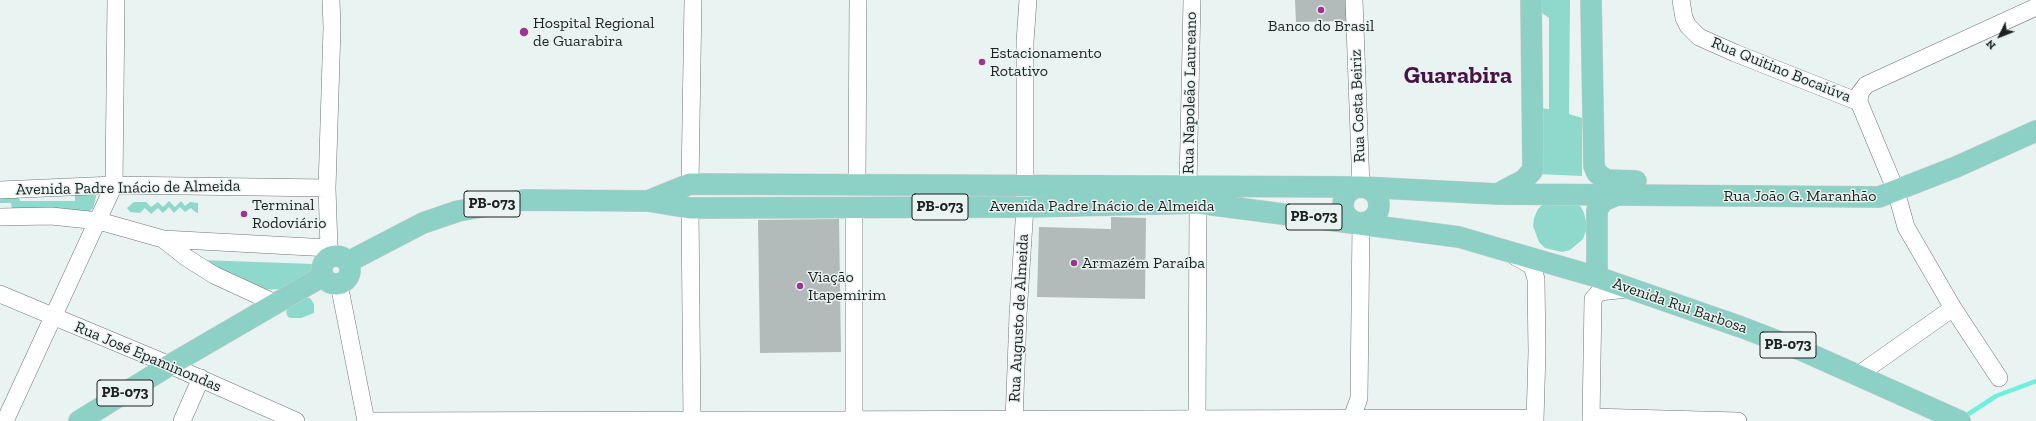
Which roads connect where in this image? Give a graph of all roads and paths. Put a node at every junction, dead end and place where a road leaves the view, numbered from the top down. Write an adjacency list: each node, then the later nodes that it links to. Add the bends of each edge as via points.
1 (116, 0): 15 (street)
2 (331, 0): 19 (street)
3 (693, 0): 14 (street)
4 (858, 0): 16 (street)
5 (1028, 0): 17 (street, Rua Augusto de Almeida, via 1025,42)
6 (1192, 0): 24 (street, Rua Napoleão Laureano)
7 (1354, 0): 18 (street, Rua Costa Beiriz)
8 (1531, 0): 22 (main road, via 1532,171 1524,180)
9 (1591, 0): 21 (main road, Rua João G. Maranhão, via 1593,163 1600,176 1612,181 1880,183)
10 (1681, 0): 12 (street, Rua Quitino Bocaiúva, via 1684,18 1699,37)
11 (2036, 7): 12 (street, via 1866,85 1860,93)
12 (1859, 102): 21 (street, Rua Quitino Bocaiúva)
13 (2036, 131): 21 (main road)
14 (690, 184): 16 (main road, Avenida Padre Inácio de Almeida / PB-073); 26 (main road, Avenida Padre Inácio de Almeida / PB-073); 29 (main road, via 701,189 703,196 701,203)
15 (114, 185): 19 (street, Avenida Padre Inácio de Almeida); 20 (street, Avenida Padre Inácio de Almeida); 31 (street)
16 (856, 185): 17 (main road, Avenida Padre Inácio de Almeida / PB-073); 27 (main road, via 847,188 844,195 848,204)
17 (1025, 187): 24 (main road, Avenida Padre Inácio de Almeida / PB-073); 28 (street, Rua Augusto de Almeida)
18 (1361, 187): 22 (main road, Avenida Padre Inácio de Almeida / PB-073); 24 (main road, Avenida Padre Inácio de Almeida / PB-073); 32 (main road, via 1373,192 1379,203 1376,215)
19 (327, 188): 35 (street)
20 (0, 190)
21 (1896, 191): 25 (main road, Rua João G. Maranhão, via 1879,198); 41 (street, Rua Quitino Bocaiúva, via 1906,227)
22 (1497, 194): 23 (main road, Avenida Padre Inácio de Almeida / PB-073)
23 (1532, 194): 25 (main road, Rua João G. Maranhão)
24 (1193, 195): 28 (main road, Avenida Padre Inácio de Almeida / PB-073); 32 (main road, Avenida Padre Inácio de Almeida / PB-073); 53 (street, Rua Napoleão Laureano)
25 (1617, 195): 36 (main road, via 1603,201 1597,210)
26 (648, 201): 29 (main road, Avenida Padre Inácio de Almeida / PB-073); 35 (main road, Avenida Padre Inácio de Almeida / PB-073, via 523,200 488,205 458,211)
27 (854, 207): 28 (main road, Avenida Padre Inácio de Almeida / PB-073); 29 (main road, Avenida Padre Inácio de Almeida / PB-073); 50 (street)
28 (1025, 207): 51 (street, Rua Augusto de Almeida)
29 (690, 208): 63 (street)
30 (0, 217): 31 (street, Avenida Padre Inácio de Almeida, via 51,216)
31 (99, 221): 33 (street, Avenida Padre Inácio de Almeida); 42 (street)
32 (1361, 223): 34 (main road, Avenida Padre Inácio de Almeida / PB-073, via 1459,237); 47 (street)
33 (163, 239): 35 (street, Avenida Padre Inácio de Almeida); 40 (street, via 187,258 214,274)
34 (1493, 247): 36 (main road, Avenida Padre Inácio de Almeida / PB-073); 56 (street, via 1532,266 1536,280)
35 (336, 255): 37 (main road, via 350,266 349,275 347,280)
36 (1597, 277): 38 (main road, Avenida Rui Barbosa / PB-073)
37 (331, 280): 40 (main road, PB-073); 62 (street)
38 (1629, 289): 44 (main road, Avenida Rui Barbosa / PB-073, via 1741,327); 49 (street, via 1599,292 1593,299)
39 (0, 294): 42 (street, Rua José Epaminondas)
40 (277, 304): 43 (main road, PB-073)
41 (1953, 308): 44 (street); 46 (street, Rua Quitino Bocaiúva)
42 (52, 316): 43 (street, Rua José Epaminondas); 57 (street)
43 (170, 365): 45 (street, Rua José Epaminondas); 58 (main road, PB-073)
44 (1858, 375): 48 (main road, Avenida Rui Barbosa / PB-073)
45 (200, 378): 59 (street); 60 (street, Rua José Epaminondas)
46 (2000, 378)
47 (1359, 398): 54 (street); 55 (street)
48 (1951, 417)
49 (1591, 419): 64 (street)
50 (854, 420): 51 (street); 63 (street)
51 (1014, 420): 52 (street)
52 (1178, 420): 53 (street)
53 (1197, 420): 54 (street)
54 (1351, 420): 55 (street)
55 (1369, 420): 56 (street)
56 (1535, 420)
57 (5, 421)
58 (79, 421)
59 (182, 421)
60 (296, 421)
61 (356, 421): 62 (street)
62 (366, 421): 63 (street)
63 (692, 421)
64 (1738, 421)

